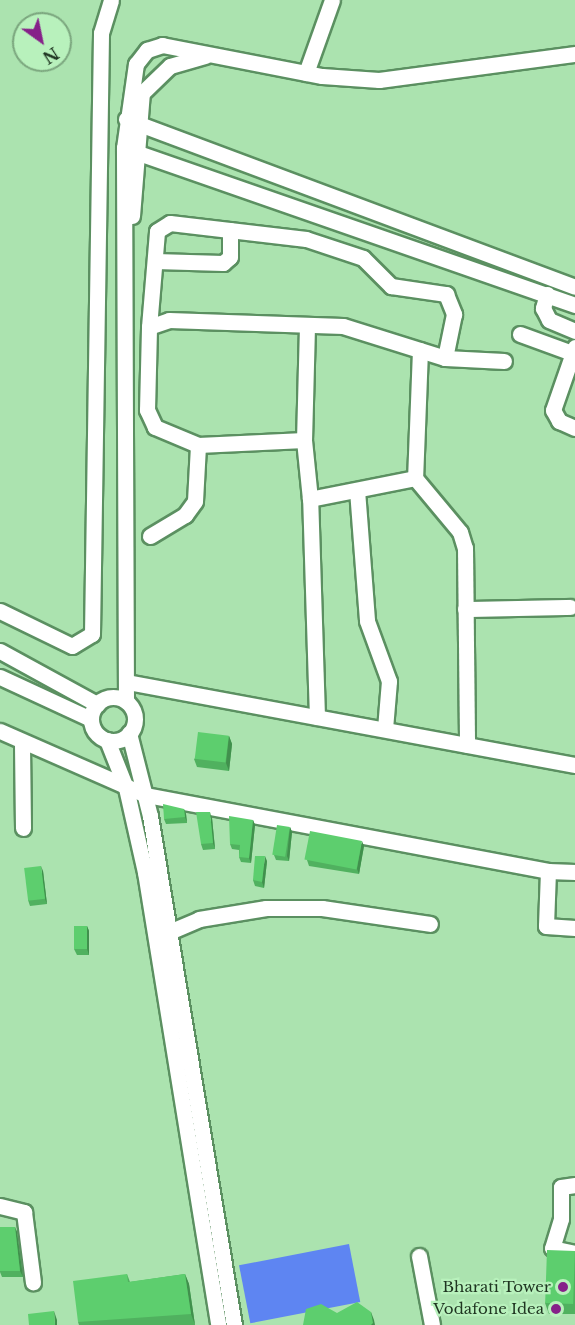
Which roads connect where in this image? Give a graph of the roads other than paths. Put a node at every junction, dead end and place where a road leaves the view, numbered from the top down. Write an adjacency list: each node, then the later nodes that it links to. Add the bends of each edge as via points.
1 (111, 0): 32 (street, via 101,33 92,634 72,646)
2 (332, 0): 5 (street)
3 (215, 54): 5 (street); 6 (street, via 184,60 156,75 142,93); 6 (street, via 162,45 147,50 136,64)
4 (575, 54): 5 (street, via 379,80)
5 (306, 73)
6 (133, 121): 7 (street); 8 (street); 12 (street)
7 (124, 148): 8 (street); 9 (street)
8 (140, 154): 9 (street); 13 (street)
9 (128, 230): 35 (street, via 123,426)
10 (230, 230): 11 (street, via 230,257 223,263); 11 (street, via 165,224 157,231); 21 (street, via 306,239 352,252 391,286 446,294 454,314)
11 (155, 261): 16 (street)
12 (575, 287)
13 (547, 294): 14 (street); 17 (street, via 543,308 549,320)
14 (575, 305)
15 (307, 326): 16 (street, via 169,320); 19 (street, via 343,326); 24 (street)
16 (149, 327): 25 (street, via 147,417 155,427)
17 (575, 332)
18 (520, 334): 20 (street)
19 (420, 350): 21 (street); 26 (street)
20 (574, 351): 23 (street, via 553,410 559,421)
21 (445, 358): 22 (street)
22 (504, 361)
23 (575, 428)
24 (304, 440): 25 (street); 28 (street)
25 (198, 445): 29 (street, via 195,501 185,515)
26 (415, 478): 27 (street); 31 (street, via 460,532)
27 (357, 490): 28 (street); 40 (street, via 367,621 389,681)
28 (310, 499): 38 (street)
29 (150, 536)
30 (570, 607): 31 (street)
31 (465, 609): 45 (street)
32 (0, 611)
33 (0, 651): 37 (street)
34 (0, 677): 39 (street)
35 (127, 682): 36 (street); 38 (street)
36 (126, 700): 37 (street, via 108,697); 42 (street, via 135,720)
37 (97, 704): 39 (street)
38 (317, 717): 40 (street)
39 (91, 719): 43 (street)
40 (385, 729): 45 (street)
41 (0, 731): 44 (street)
42 (129, 733): 43 (street); 48 (street)
43 (107, 740): 47 (street)
44 (22, 744): 47 (street); 49 (street)
45 (467, 744): 46 (street)
46 (575, 765)
47 (126, 789): 48 (street); 55 (street, via 146,872)
48 (146, 795): 50 (street); 54 (street)
49 (23, 828)
50 (548, 871): 51 (street); 53 (street, via 546,926)
51 (575, 872)
52 (430, 924): 54 (street, via 322,908 266,908 199,919)
53 (575, 928)
54 (169, 932): 55 (street)
55 (190, 1104): 56 (street)
56 (196, 1145): 62 (street); 63 (street)
57 (575, 1185): 59 (street, via 561,1187 561,1219 552,1248)
58 (0, 1206): 61 (street, via 24,1212)
59 (575, 1253)
60 (419, 1256): 64 (street)
61 (33, 1282)
62 (218, 1325)
63 (234, 1325)
64 (432, 1325)

